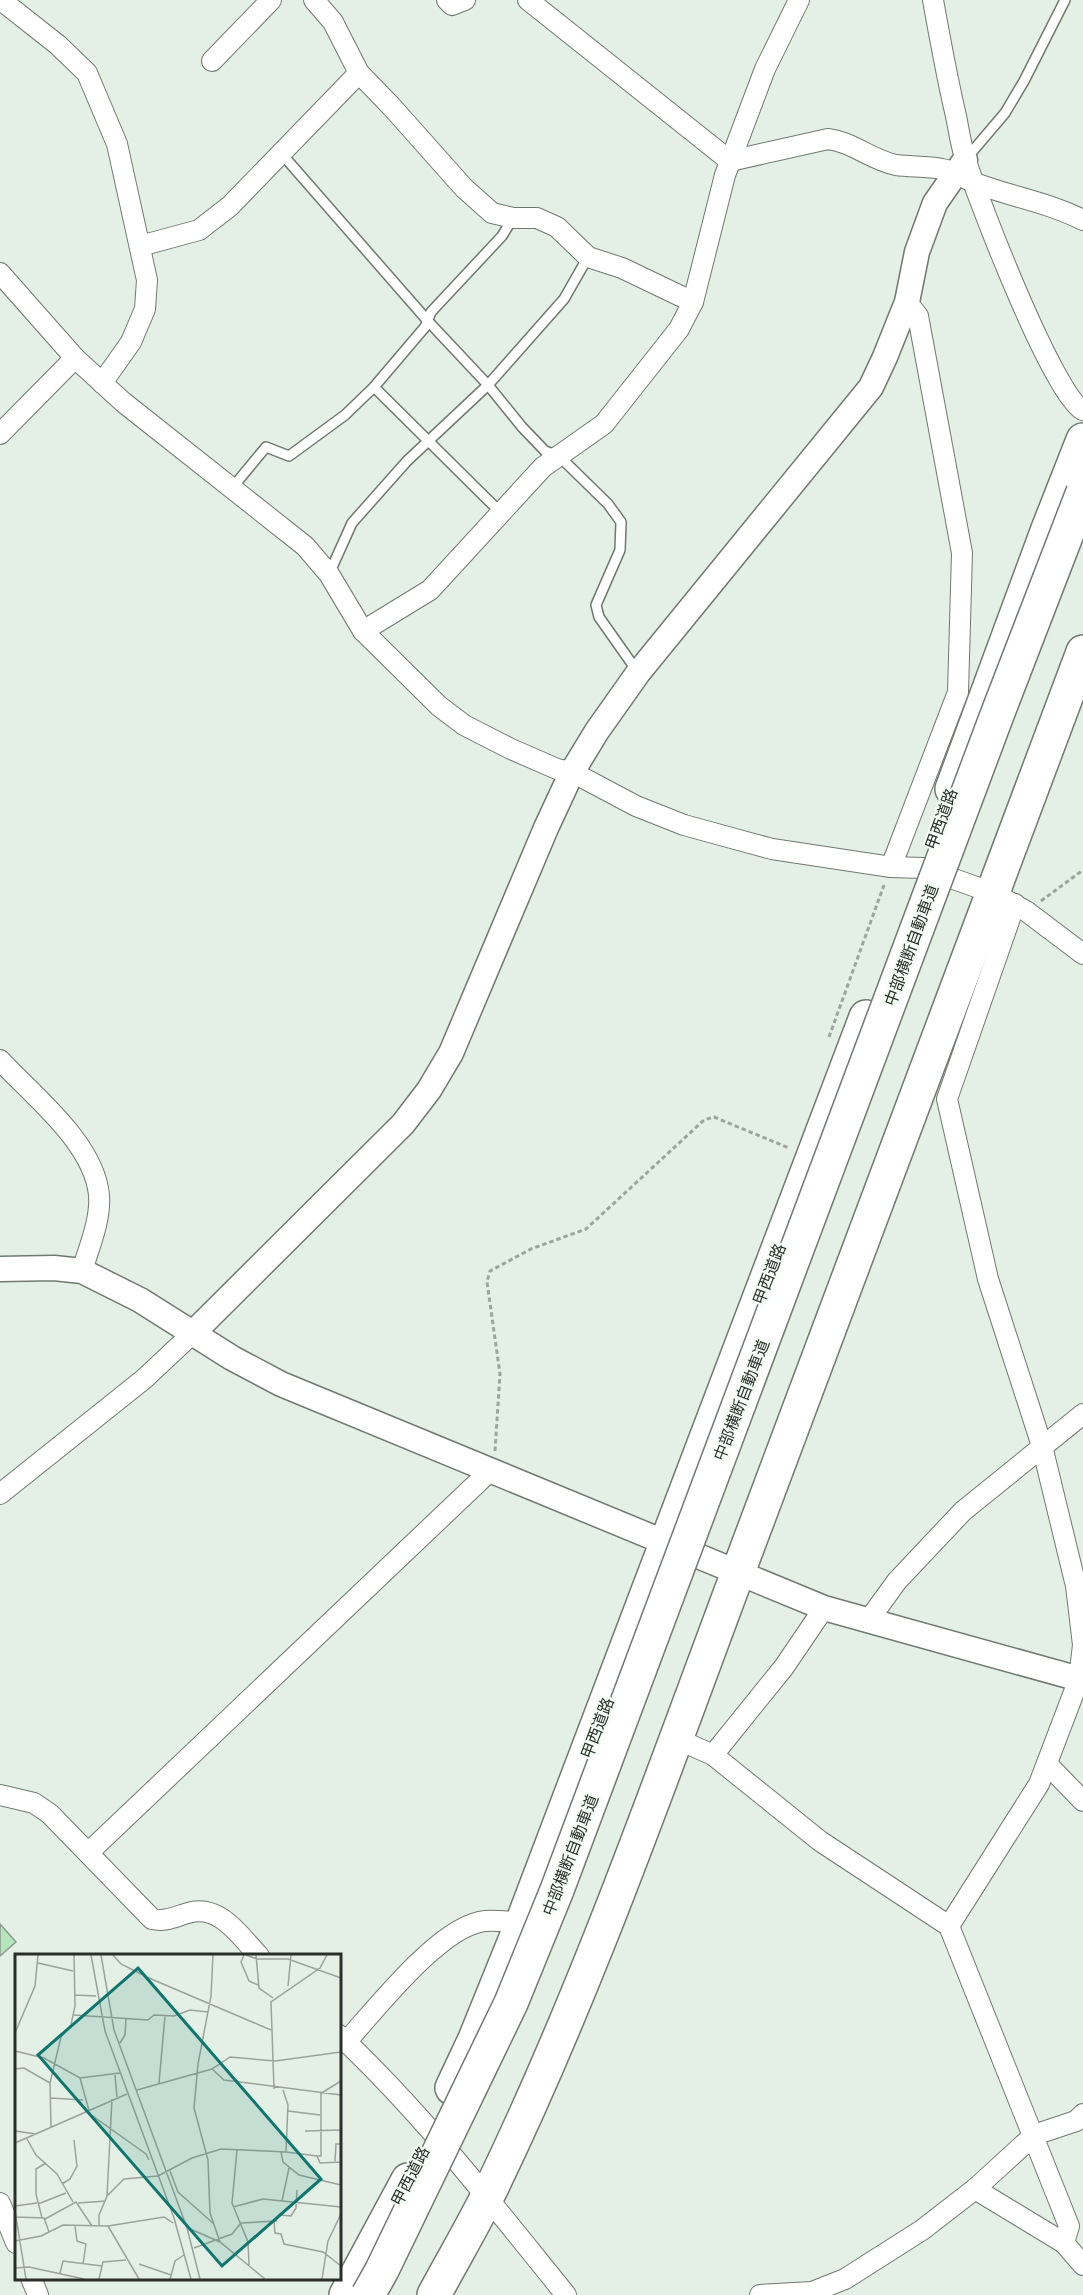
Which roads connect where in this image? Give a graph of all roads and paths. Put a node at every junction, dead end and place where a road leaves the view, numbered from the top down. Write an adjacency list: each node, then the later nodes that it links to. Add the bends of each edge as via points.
1 (271, 0): 10 (street)
2 (314, 0): 11 (street, via 333,22)
3 (447, 0): 4 (street, via 452,5)
4 (465, 0)
5 (528, 0): 13 (street)
6 (799, 0): 13 (street, via 765,69)
7 (933, 0): 14 (street)
8 (1065, 0): 14 (lane, via 1024,81)
9 (4, 9): 17 (street, via 58,45 87,73 117,144)
10 (212, 61)
11 (359, 73): 12 (street); 15 (street, via 464,189 492,213)
12 (281, 153): 17 (street, via 230,206 199,230); 22 (lane)
13 (730, 161): 14 (street, via 828,139 844,141 871,157 896,165); 20 (street)
14 (965, 171): 16 (street); 21 (street, via 935,203 917,252); 27 (street, via 1035,333 1065,389)
15 (513, 218): 18 (street, via 537,218 557,227); 22 (lane, via 502,236)
16 (1083, 220)
17 (140, 246): 24 (street, via 147,280 146,309 131,342)
18 (588, 257): 20 (street, via 622,267); 25 (lane, via 564,299)
19 (0, 273): 23 (street)
20 (693, 302): 31 (street, via 679,329 604,423)
21 (907, 302): 39 (street, via 871,387); 41 (street, via 918,316 962,553 958,692)
22 (427, 320): 25 (lane); 26 (lane)
23 (75, 358): 24 (street); 28 (street)
24 (102, 383): 32 (street)
25 (488, 385): 30 (lane); 31 (lane, via 545,451)
26 (374, 387): 30 (lane); 32 (lane, via 345,415 289,456 266,447)
27 (1083, 410)
28 (0, 434)
29 (1083, 440): 41 (highway, 甲西道路)
30 (429, 441): 34 (lane); 36 (lane, via 352,523)
31 (558, 456): 34 (street); 39 (lane, via 608,504 621,522 620,550 596,605 598,617)
32 (232, 488): 36 (street, via 305,546)
33 (1083, 492): 82 (highway, 中部横断自動車道, bridge, via 557,1890 467,2098)
34 (501, 513): 37 (street, via 430,590)
35 (1083, 530): 83 (highway, 中部横断自動車道, via 569,1896 487,2091)
36 (329, 574): 37 (street)
37 (363, 631): 40 (street, via 439,706 464,725 511,749)
38 (1083, 652): 43 (highway)
39 (638, 673): 40 (street)
40 (572, 772): 41 (street, via 636,806 684,825 772,849); 50 (street, via 451,1053 429,1089 403,1124)
41 (907, 867): 43 (street); 45 (path); 55 (highway, 甲西道路)
42 (1083, 870): 43 (path)
43 (1011, 903): 44 (street); 52 (street, via 947,1099 988,1280); 56 (highway)
44 (1083, 954)
45 (826, 1047)
46 (0, 1060): 49 (street, via 73,1136 96,1176 97,1220)
47 (793, 1137): 53 (path, via 789,1149 714,1117 704,1120 586,1229 531,1249 490,1271 487,1282 500,1374)
48 (0, 1269): 49 (street)
49 (82, 1271): 50 (street, via 140,1300)
50 (192, 1334): 53 (street, via 281,1384); 54 (street, via 144,1379)
51 (1083, 1414): 52 (street)
52 (1042, 1446): 58 (street, via 963,1511 897,1581); 59 (street, via 1076,1586 1083,1645)
53 (491, 1470): 55 (street); 65 (street)
54 (0, 1494)
55 (667, 1544): 56 (street); 66 (highway, 甲西道路)
56 (738, 1573): 57 (street); 60 (highway)
57 (824, 1608): 58 (street); 61 (street, via 784,1667)
58 (868, 1621): 59 (street)
59 (1081, 1679): 62 (street)
60 (677, 1739): 61 (street); 74 (highway, via 590,1963)
61 (713, 1755): 67 (street, via 820,1841)
62 (1047, 1764): 64 (street); 67 (street, via 1039,1784)
63 (0, 1795): 65 (street, via 34,1803)
64 (1083, 1801)
65 (88, 1853): 68 (street, via 152,1919 164,1922 204,1910 218,1914)
66 (522, 1923): 69 (street, via 484,1921 461,1928 437,1945); 71 (highway, 甲西道路)
67 (949, 1926): 72 (street)
68 (258, 1954)
69 (343, 2038): 71 (street)
70 (1083, 2114): 72 (street, via 1076,2121)
71 (432, 2133): 74 (street); 81 (highway, 甲西道路)
72 (1034, 2135): 73 (street); 77 (street, via 1069,2226)
73 (975, 2190): 77 (street); 86 (street, via 922,2230 845,2279 812,2292)
74 (487, 2197): 84 (highway); 85 (street)
75 (0, 2203): 76 (street)
76 (15, 2240)
77 (1065, 2243): 78 (street)
78 (1083, 2265)
79 (32, 2280): 80 (street)
80 (38, 2295)
81 (346, 2295)
82 (368, 2295)
83 (382, 2295)
84 (434, 2295)
85 (566, 2295)
86 (760, 2295)

